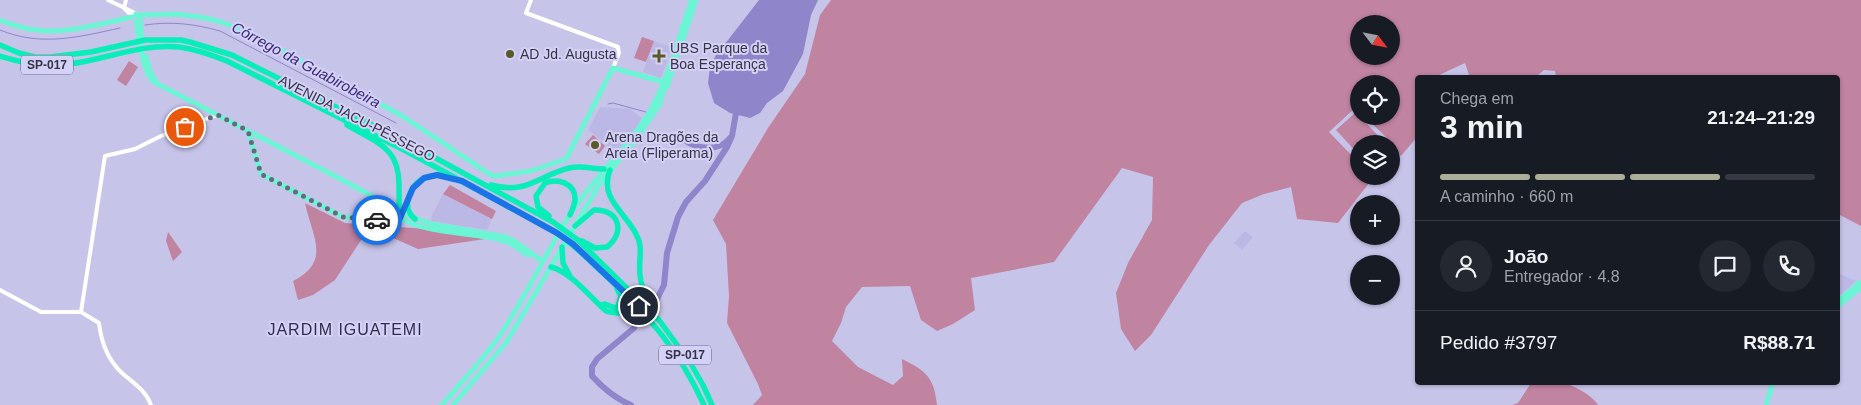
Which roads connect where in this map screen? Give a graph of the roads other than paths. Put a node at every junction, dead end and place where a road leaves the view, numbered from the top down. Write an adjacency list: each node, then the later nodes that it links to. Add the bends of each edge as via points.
1 (108, 0): 6 (street)
2 (126, 0): 6 (street)
3 (531, 0): 11 (street, via 526,13 615,45 619,49)
4 (692, 0): 12 (main road)
5 (696, 0): 13 (main road)
6 (124, 8): 7 (street)
7 (136, 18): 8 (main road, via 53,32 31,30); 11 (main road, via 158,15 201,17 251,33 404,118 494,176 531,171 566,159); 14 (main road, via 149,68 157,83)
8 (0, 20)
9 (0, 46): 19 (highway, AVENIDA JACU-PÊSSEGO / SP-017, via 35,57 68,56 145,40 181,40 202,44 232,55)
10 (0, 56): 15 (highway, AVENIDA JACU-PÊSSEGO / SP-017, via 39,65 68,64 145,49 180,48 219,58)
11 (613, 68): 12 (main road)
12 (663, 82): 13 (main road, via 665,86); 17 (main road, via 645,120)
13 (660, 103): 17 (main road, via 641,132)
14 (218, 115): 16 (main road); 39 (street, via 135,149 105,156)
15 (334, 115): 18 (highway, AVENIDA JACU-PÊSSEGO / SP-017); 21 (highway, via 393,156 400,178)
16 (248, 131): 21 (main road); 21 (main road, via 261,174 343,217 390,220)
17 (607, 170): 19 (highway, via 582,166 516,189); 22 (main road, via 590,185); 25 (main road); 38 (highway, via 608,193 640,241 641,282)
18 (462, 181): 20 (highway, via 428,176 416,183); 31 (highway, AVENIDA JACU-PÊSSEGO / SP-017, via 557,233)
19 (482, 182): 24 (highway, AVENIDA JACU-PÊSSEGO / SP-017)
20 (408, 198): 21 (highway); 23 (highway, via 408,211)
21 (400, 214): 23 (main road); 28 (main road, via 422,226 502,240)
22 (570, 214): 24 (highway, via 575,200 571,188 557,180 545,183 536,202); 28 (main road)
23 (415, 219): 28 (main road, via 506,237)
24 (553, 222): 26 (highway, AVENIDA JACU-PÊSSEGO / SP-017)
25 (575, 226): 26 (highway, via 594,210 608,212 617,223 616,238 607,247 595,248); 27 (main road)
26 (578, 240): 38 (highway, AVENIDA JACU-PÊSSEGO / SP-017)
27 (562, 247): 29 (main road); 30 (highway, via 563,263)
28 (542, 263): 41 (main road)
29 (551, 267): 30 (highway); 42 (main road)
30 (571, 278): 37 (highway)
31 (613, 281): 37 (highway, via 622,296 620,303 616,308); 40 (highway, AVENIDA JACU-PÊSSEGO / SP-017)
32 (1861, 282): 35 (main road)
33 (1861, 287): 36 (main road)
34 (0, 290): 39 (street, via 41,312)
35 (1840, 299)
36 (1840, 304)
37 (601, 305): 40 (highway, via 610,312 632,312)
38 (651, 310): 49 (highway, AVENIDA JACU-PÊSSEGO / SP-017, via 691,364)
39 (81, 312): 45 (street, via 99,323 112,361 147,396)
40 (648, 317): 48 (highway, AVENIDA JACU-PÊSSEGO / SP-017, via 682,361)
41 (511, 318): 42 (main road, via 515,321); 46 (main road, via 495,344)
42 (513, 333): 47 (main road)
43 (1772, 385): 44 (main road)
44 (1768, 396): 50 (main road); 51 (main road)
45 (151, 405)
46 (442, 405)
47 (454, 405)
48 (704, 405)
49 (712, 405)
50 (1762, 405)
51 (1766, 405)

